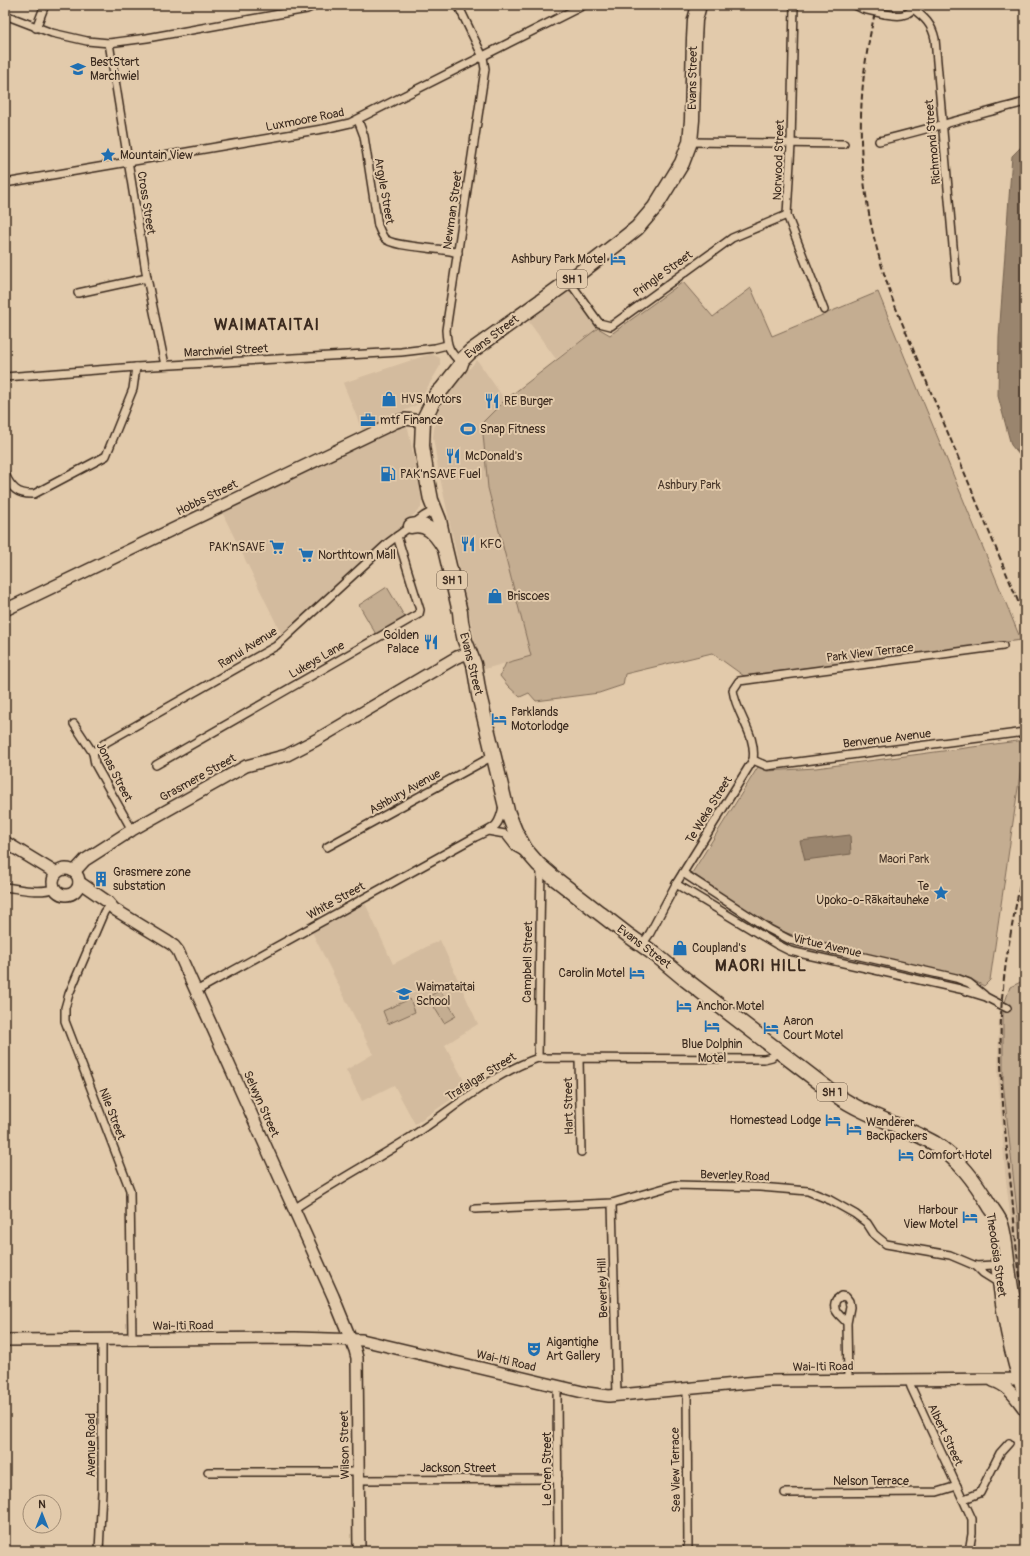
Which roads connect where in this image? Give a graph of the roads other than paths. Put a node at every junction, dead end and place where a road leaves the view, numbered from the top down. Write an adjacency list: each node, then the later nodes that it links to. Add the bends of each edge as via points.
1 (44, 5): 10 (street)
2 (316, 5): 11 (street, via 307,9)
3 (458, 5): 12 (street)
4 (584, 5): 12 (street, Luxmoore Road)
5 (699, 5): 17 (highway, Evans Street / SH 1, via 695,20)
6 (794, 5): 18 (street, Norwood Street)
7 (855, 5): 8 (street, bridge, via 863,9 901,16)
8 (914, 7): 15 (street, Richmond Street, via 925,18 934,33)
9 (5, 15): 10 (street)
10 (36, 28): 11 (street, via 73,38)
11 (108, 43): 20 (street, Cross Street)
12 (483, 57): 14 (street, Luxmoore Road); 23 (street, Newman Street, via 485,69)
13 (1025, 102): 15 (street)
14 (358, 120): 20 (street, Luxmoore Road, via 328,128); 23 (street, Argyle Street, via 364,136 378,226 384,238 394,243)
15 (942, 125): 16 (street); 25 (street, Richmond Street)
16 (879, 141)
17 (690, 142): 18 (street); 26 (highway, Evans Street / SH 1, via 679,170 645,220)
18 (791, 144): 19 (street); 22 (street, Norwood Street)
19 (844, 144)
20 (129, 161): 21 (street, Luxmoore Road); 24 (street, Cross Street)
21 (5, 183)
22 (787, 215): 26 (street, Pringle Street, via 732,238 611,326 599,323); 28 (street, Norwood Street)
23 (458, 253): 29 (street, Newman Street, via 446,330)
24 (147, 278): 27 (street); 31 (street, Cross Street)
25 (956, 280)
26 (569, 281): 30 (highway, Evans Street / SH 1, via 482,343)
27 (78, 293)
28 (824, 310)
29 (447, 345): 30 (street); 31 (street, Marchwiel Street, via 401,352)
30 (461, 363): 34 (highway, Evans Street / SH 1, via 436,395)
31 (165, 365): 32 (street, Marchwiel Street)
32 (136, 367): 33 (street, Marchwiel Street); 35 (street, via 133,389 106,456 34,494 16,490)
33 (5, 377)
34 (423, 421): 36 (highway, Evans Street / SH 1, via 422,453); 40 (street, Hobbs Street, via 405,419 390,424)
35 (5, 474)
36 (435, 510): 37 (street, Ranui Avenue); 39 (highway, Evans Street / SH 1)
37 (410, 526): 38 (street, Ranui Avenue); 39 (highway, via 428,527)
38 (397, 536): 45 (street, Ranui Avenue, via 276,646 104,743); 48 (street, Lukeys Lane, via 420,610 419,614)
39 (445, 549): 42 (highway, Evans Street / SH 1)
40 (5, 610)
41 (1003, 646): 47 (street, Park View Terrace, via 739,681 733,690 734,700 751,736)
42 (470, 653): 46 (highway, Evans Street / SH 1); 50 (street, Grasmere Street, via 457,657 316,740 287,754 246,766)
43 (74, 724): 45 (street, Jonas Street)
44 (1025, 732): 47 (street, Benvenue Avenue, via 767,766)
45 (93, 753): 50 (street, Jonas Street, via 95,764)
46 (493, 756): 49 (highway, Evans Street / SH 1); 53 (street, Ashbury Avenue)
47 (753, 760): 57 (street, Te Weka Street)
48 (156, 765)
49 (504, 800): 51 (street, White Street, via 498,824); 54 (highway, Evans Street / SH 1, via 515,831)
50 (132, 830): 58 (street, Grasmere Street, via 85,860)
51 (488, 831): 54 (street, via 505,834 516,848); 64 (street, White Street)
52 (5, 842): 56 (street)
53 (327, 847)
54 (532, 857): 55 (highway, Evans Street / SH 1)
55 (541, 867): 63 (highway, Evans Street / SH 1); 68 (street, Campbell Street)
56 (56, 873): 58 (street, via 67,869); 61 (street, via 53,880)
57 (683, 873): 59 (street, Te Weka Street); 65 (street, Virtue Avenue, via 790,940 956,978 969,983)
58 (76, 881): 61 (street, via 74,892 65,895); 62 (street, Selwyn Street)
59 (676, 884): 63 (street, Te Weka Street); 65 (street, Virtue Avenue, via 790,951 884,971)
60 (5, 888): 61 (street, via 37,891)
61 (55, 888)
62 (110, 908): 64 (street, Selwyn Street, via 174,946); 79 (street, Nile Street, via 104,912 69,994 64,1008 64,1021 130,1190)
63 (642, 945): 67 (highway, Evans Street / SH 1)
64 (196, 991): 73 (street, Selwyn Street)
65 (986, 997): 66 (street, Virtue Avenue)
66 (1007, 1008)
67 (778, 1051): 69 (street, Trafalgar Street, via 772,1057 764,1059); 72 (highway, Evans Street / SH 1, via 853,1106 941,1148 970,1176)
68 (538, 1058): 69 (street, Trafalgar Street); 73 (street, Trafalgar Street, via 523,1063 479,1089 411,1137)
69 (579, 1059): 70 (street, Hart Street)
70 (581, 1152)
71 (612, 1203): 74 (street, Beverley Road); 76 (street, Beverley Road, via 675,1185 808,1191 855,1214 886,1244 950,1255); 91 (street, Beverley Hill)
72 (988, 1203): 75 (highway, Theodosia Street / SH 1); 83 (highway, Theodosia Street / SH 1, via 1000,1222 1003,1233)
73 (294, 1209): 80 (street, Selwyn Street)
74 (475, 1209)
75 (998, 1259): 76 (street, via 993,1265); 77 (highway, Theodosia Street / SH 1)
76 (976, 1266): 77 (street, Beverley Road)
77 (1000, 1283): 84 (highway, Theodosia Street / SH 1, via 1007,1330)
78 (847, 1323): 86 (street)
79 (132, 1339): 80 (street, Wai-Iti Road); 82 (street, Wai-Iti Road)
80 (350, 1339): 88 (street, Wai-Iti Road); 95 (street, Wilson Street, via 357,1358)
81 (5, 1340): 82 (street, Wai-Iti Road)
82 (102, 1340): 100 (street, Avenue Road)
83 (1025, 1359)
84 (1022, 1378): 85 (street, Wai-Iti Road); 90 (highway, Theodosia Street / SH 1)
85 (988, 1379): 87 (street, Wai-Iti Road); 92 (street, via 1002,1384 1012,1392)
86 (848, 1380): 87 (street, Wai-Iti Road); 89 (street, Wai-Iti Road, via 768,1381)
87 (909, 1380): 97 (street, Albert Street)
88 (557, 1386): 91 (street, Wai-Iti Road, via 598,1395); 96 (street, Le Cren Street)
89 (687, 1389): 91 (street, Wai-Iti Road); 103 (street, Sea View Terrace)
90 (1025, 1394)
91 (617, 1396)
92 (1025, 1410)
93 (1010, 1443): 99 (street, via 1000,1453 980,1493)
94 (208, 1472): 95 (street, Jackson Street)
95 (359, 1476): 96 (street, Jackson Street); 101 (street, Wilson Street)
96 (558, 1479): 102 (street, Le Cren Street)
97 (957, 1486): 98 (street, Nelson Terrace, via 937,1492); 99 (street, Albert Street)
98 (785, 1493)
99 (964, 1499): 104 (street, Albert Street, via 973,1526)
100 (99, 1551)
101 (359, 1551)
102 (558, 1551)
103 (688, 1551)
104 (969, 1551)

